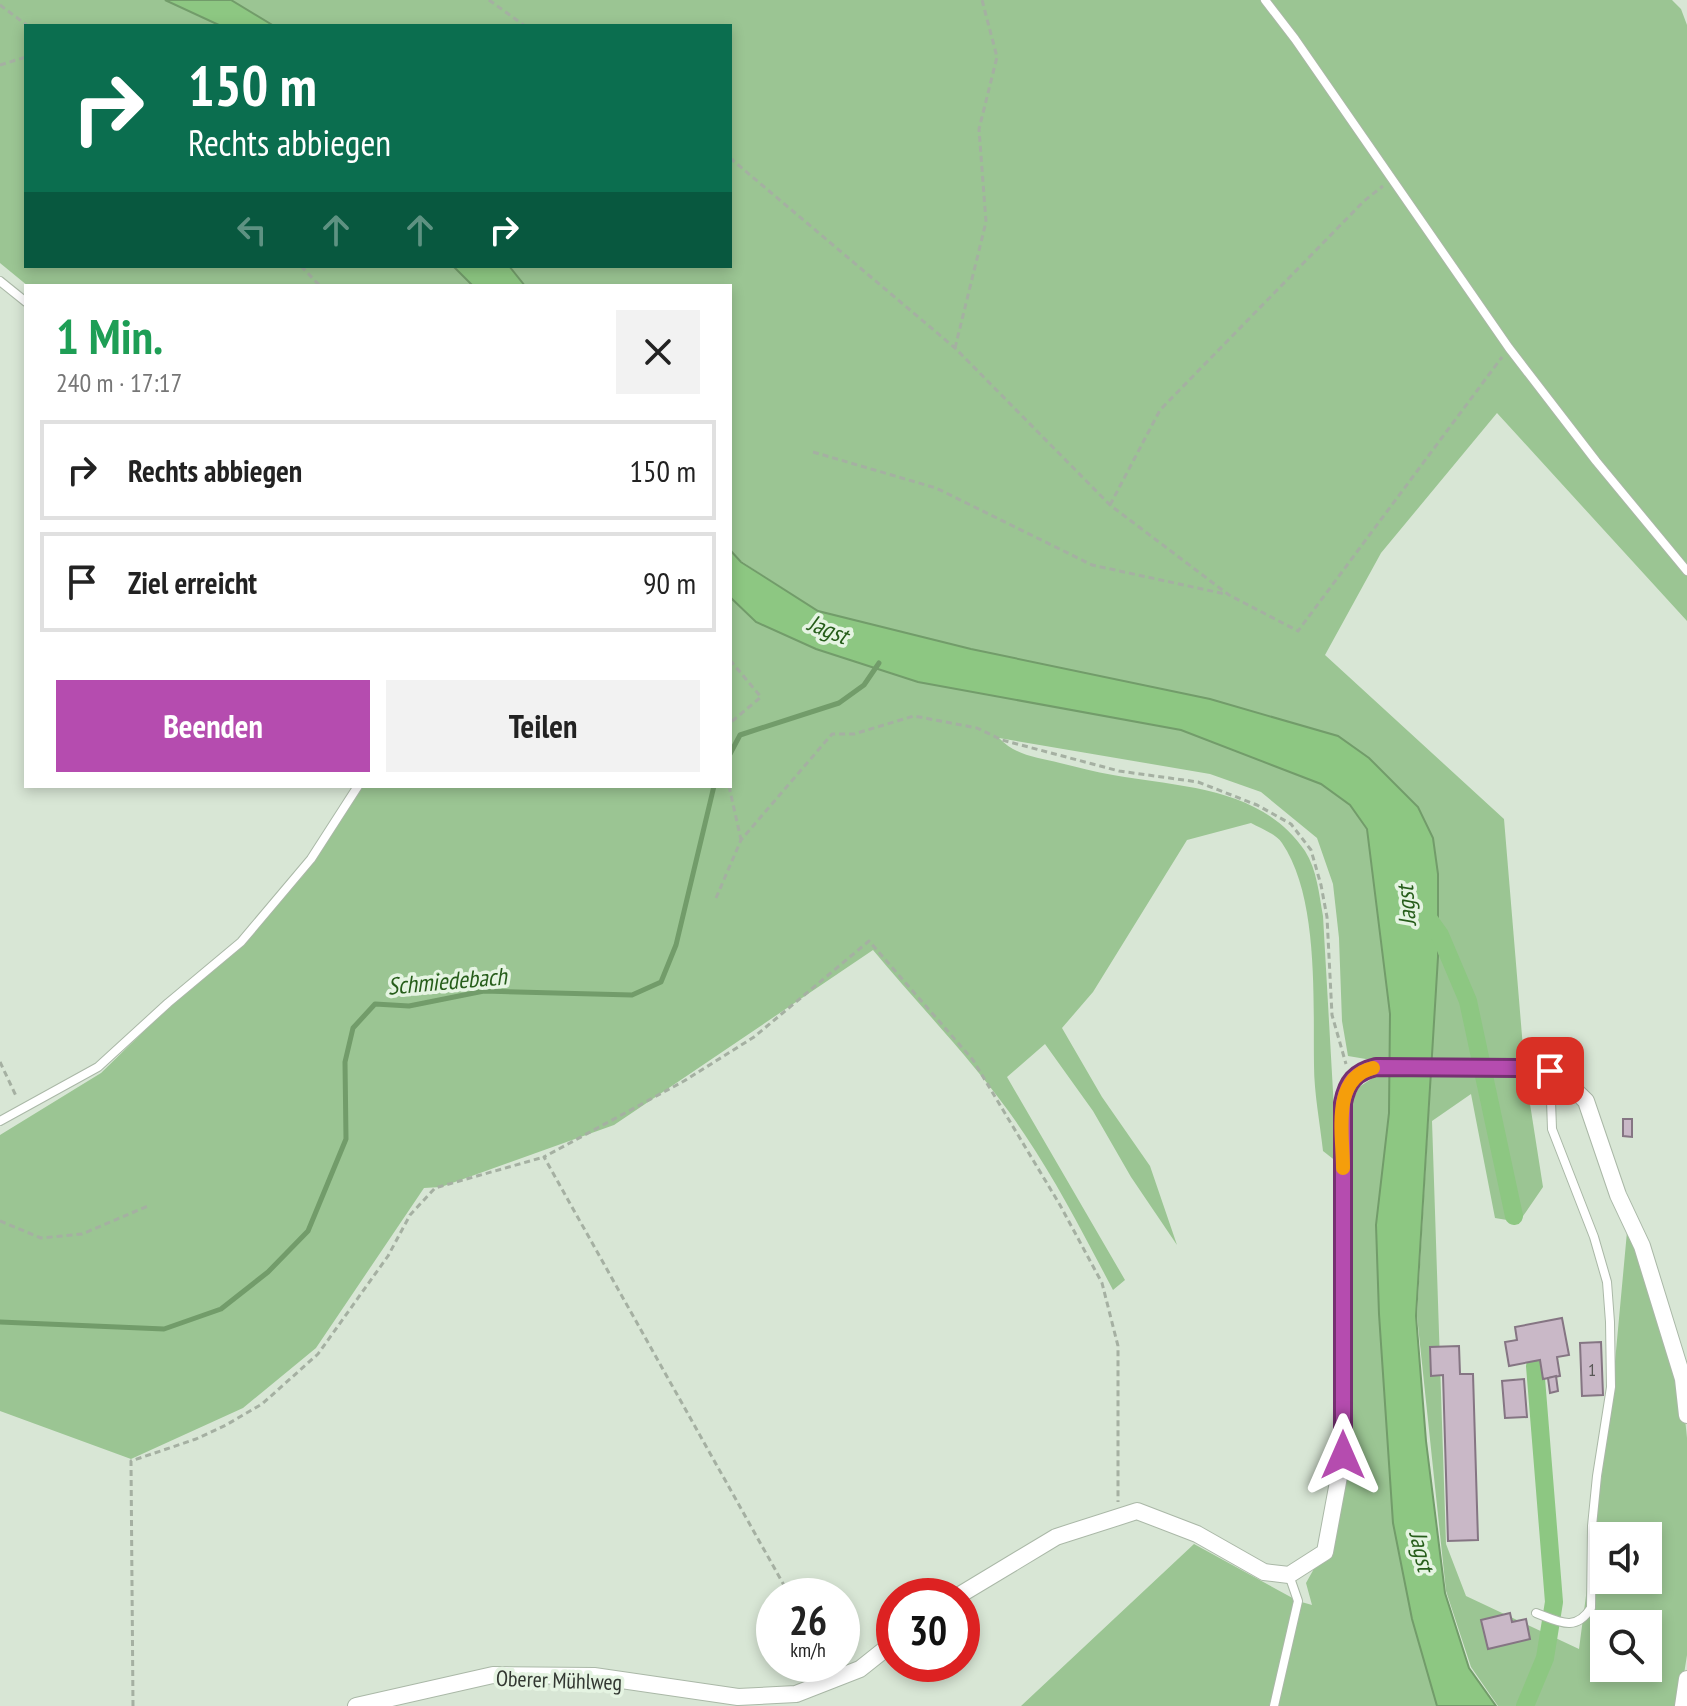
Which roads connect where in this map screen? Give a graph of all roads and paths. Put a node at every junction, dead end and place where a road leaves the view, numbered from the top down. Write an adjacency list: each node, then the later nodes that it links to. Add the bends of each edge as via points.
1 (489, 0): 6 (path)
2 (982, 0): 15 (path, via 997,57 979,129 986,222)
3 (1265, 0): 10 (lane)
4 (0, 5): 5 (path)
5 (25, 24)
6 (522, 24)
7 (24, 58): 8 (path)
8 (0, 65)
9 (732, 160): 15 (path)
10 (1392, 179): 16 (lane); 18 (path, via 1364,201 1160,410)
11 (303, 268): 13 (path)
12 (0, 281): 14 (lane)
13 (318, 284)
14 (24, 300)
15 (955, 348): 18 (path)
16 (1509, 348): 19 (lane); 20 (path, via 1298,631)
17 (813, 452): 20 (path, via 936,488 1092,565)
18 (1110, 505): 20 (path)
19 (1687, 571)
20 (1229, 595)
21 (732, 662): 22 (path, via 761,697)
22 (732, 721)
23 (357, 788): 30 (lane, via 311,859 241,942 98,1067)
24 (729, 788): 25 (path)
25 (741, 840): 26 (path); 29 (path, via 832,734 854,734 914,716 977,728 1002,740 1119,771 1198,782 1291,824 1311,850 1327,917 1332,1015)
26 (716, 898)
27 (0, 1062): 30 (path)
28 (1550, 1071): 29 (street, via 1376,1067); 35 (street, via 1586,1101 1618,1195 1642,1246 1683,1379); 40 (lane, via 1552,1129 1607,1282 1611,1387 1593,1513 1591,1608 1584,1618 1566,1624)
29 (1352, 1078): 37 (street, via 1343,1103 1343,1455 1325,1552)
30 (23, 1110): 31 (lane)
31 (0, 1121)
32 (544, 1157): 36 (path, via 754,1037 869,941 973,1060 1102,1283 1118,1346); 38 (path); 43 (path, via 435,1188 410,1215 388,1256 318,1354 262,1404 238,1418 131,1461)
33 (148, 1206): 34 (path, via 82,1234 41,1238)
34 (0, 1221)
35 (1687, 1415)
36 (1118, 1518): 37 (street, via 1137,1511 1197,1534 1264,1572); 39 (street, via 1056,1537)
37 (1289, 1575): 45 (lane, via 1298,1601)
38 (780, 1578)
39 (980, 1583)
40 (1536, 1613)
41 (876, 1656): 44 (street, Oberer Mühlweg, via 860,1669 796,1694 738,1697 594,1676 493,1675)
42 (1687, 1679): 46 (street)
43 (133, 1706)
44 (356, 1706)
45 (1274, 1706)
46 (1683, 1706)

